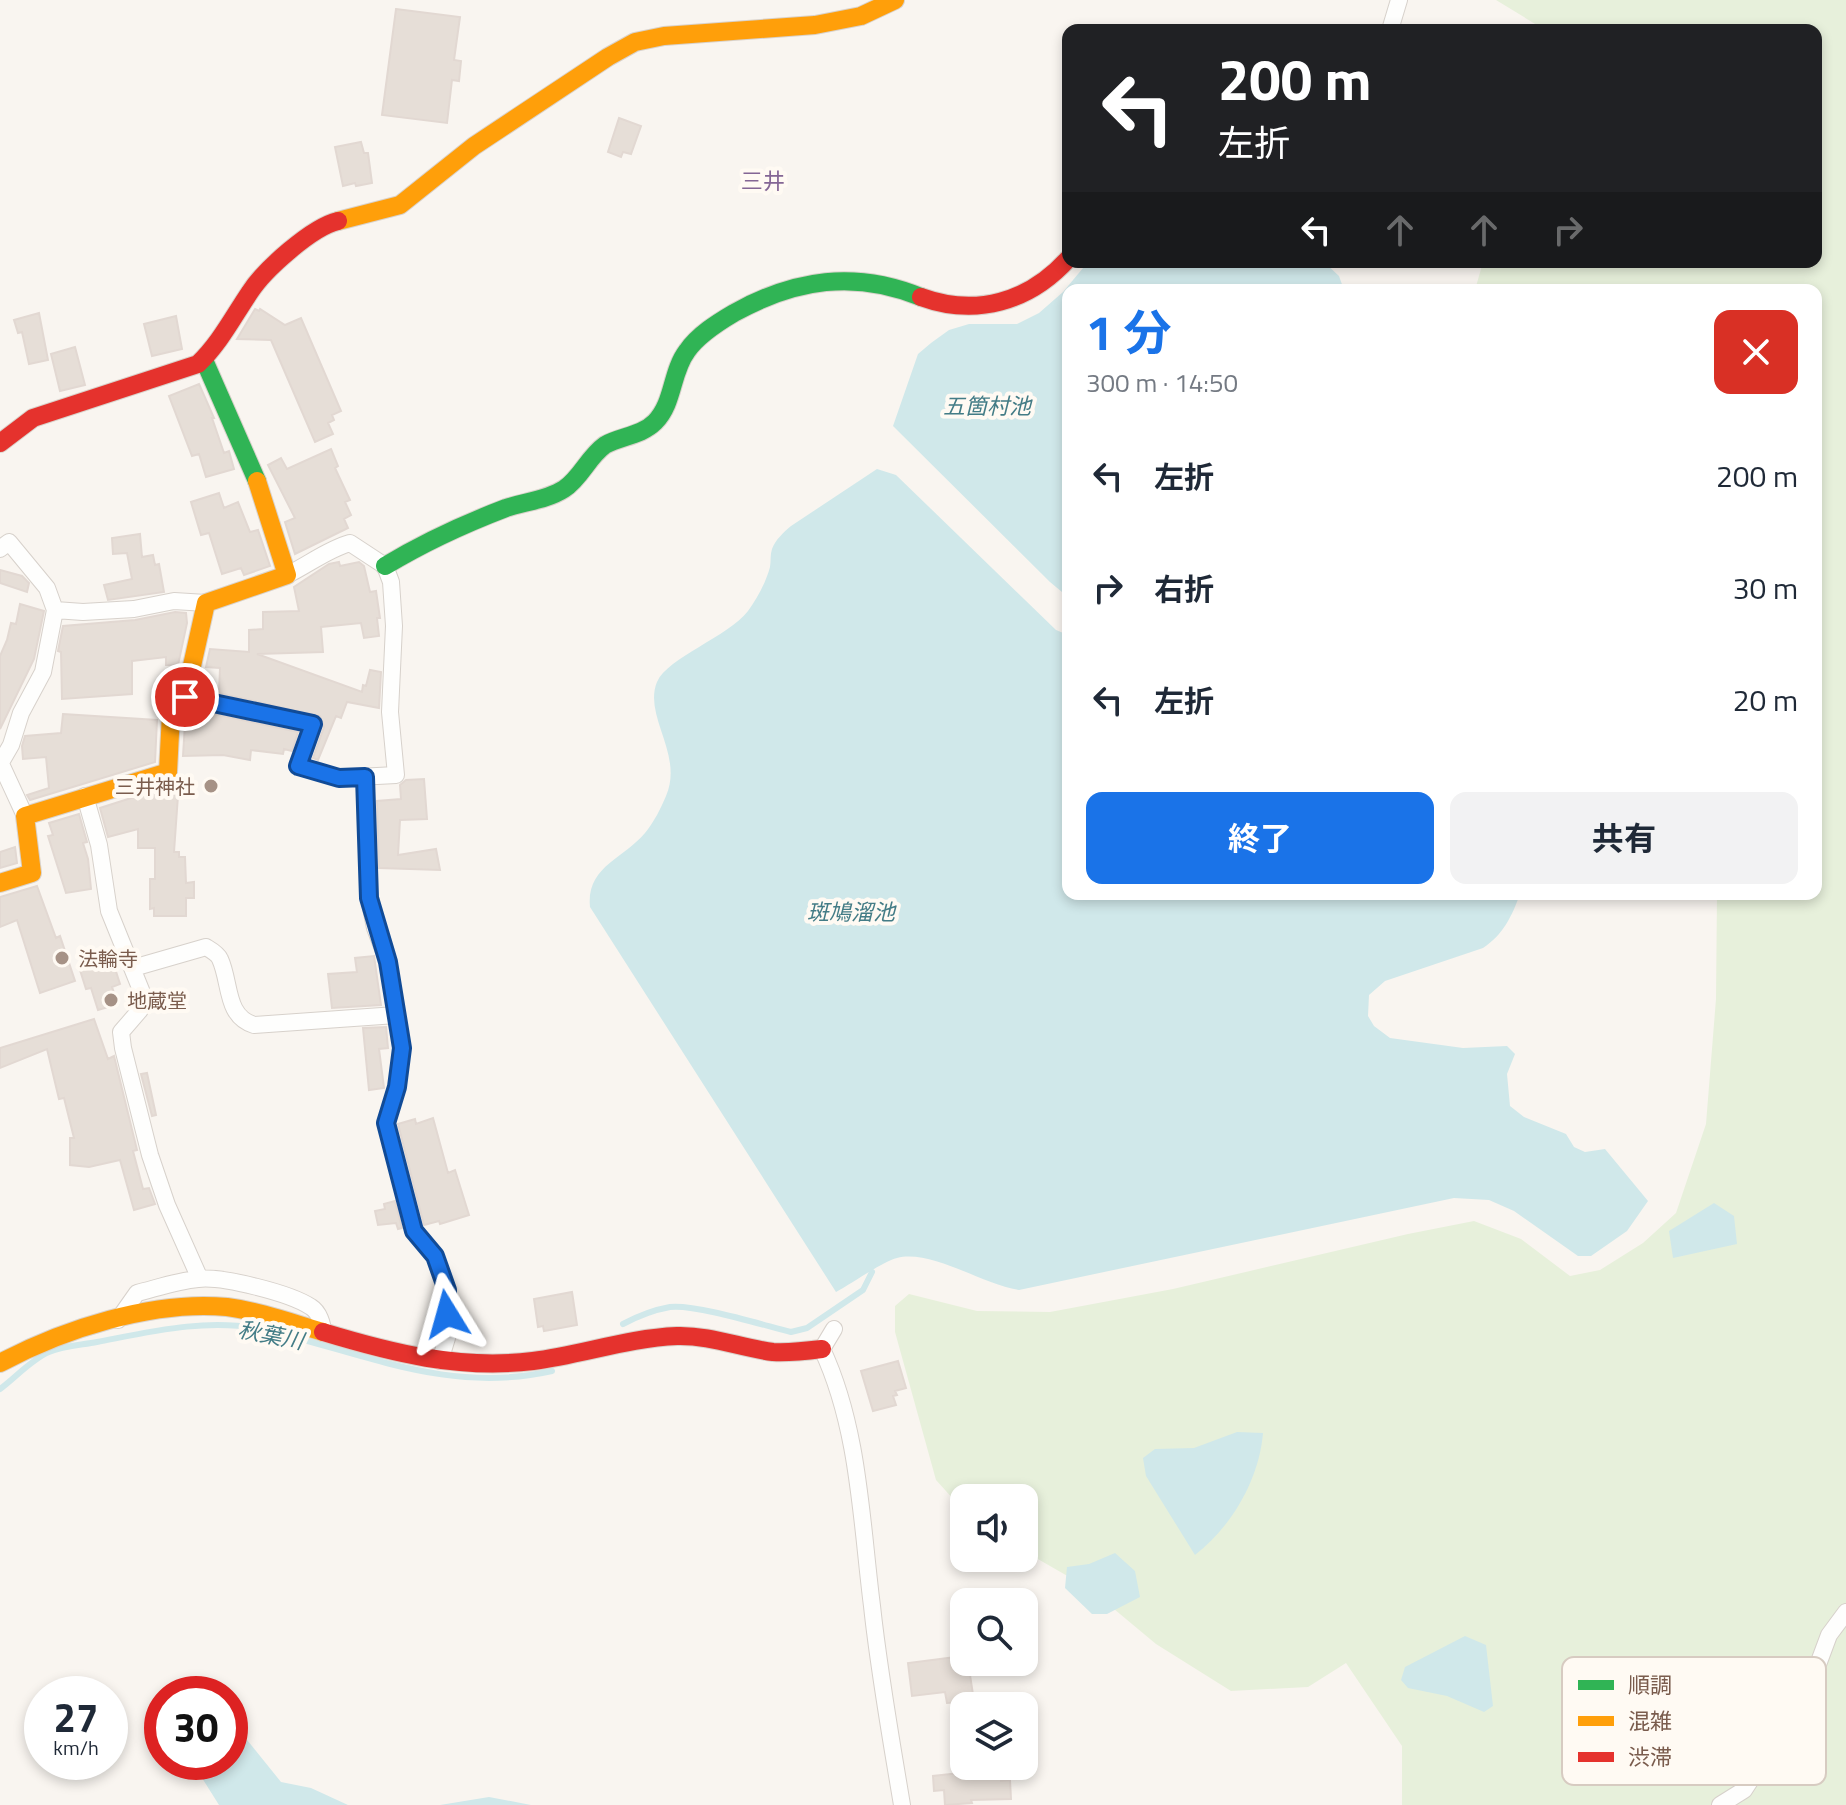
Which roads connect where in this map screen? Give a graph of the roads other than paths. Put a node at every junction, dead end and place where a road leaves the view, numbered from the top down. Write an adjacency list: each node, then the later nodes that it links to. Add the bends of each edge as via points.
1 (895, 0): 5 (street, via 861,16 815,25 635,42 474,146 400,205 330,223 304,238 252,288)
2 (1399, 0): 3 (street)
3 (1392, 24)
4 (1062, 266): 8 (street, via 1044,285 997,304 953,305 881,283 811,283 768,296 690,345 660,416 601,448 569,487 487,517)
5 (204, 360): 6 (street, via 33,418); 9 (street, via 255,475)
6 (0, 443)
7 (0, 549): 11 (street, via 9,542 47,588)
8 (385, 566): 9 (street, via 350,543); 14 (street, via 394,626 390,712 396,775)
9 (287, 575): 10 (street)
10 (206, 603): 11 (street); 12 (street)
11 (55, 610): 13 (street, via 43,672)
12 (185, 697): 14 (street, via 313,724 298,766 339,778); 15 (street, via 171,714 168,772)
13 (0, 764): 16 (street)
14 (365, 777): 19 (street, via 369,898 388,962)
15 (85, 796): 16 (street); 18 (street, via 109,911)
16 (25, 816): 17 (street, via 32,873)
17 (0, 883)
18 (133, 968): 19 (street, via 206,947 220,957 236,1013 254,1025); 20 (street, via 143,995 140,1010 121,1032 123,1048 158,1180)
19 (396, 1015): 25 (street, via 402,1048 386,1123 414,1231 435,1256 447,1290 447,1338)
20 (200, 1279): 21 (street, via 137,1293); 23 (street, via 239,1283 313,1307)
21 (118, 1320): 23 (street, via 182,1308 223,1307); 26 (street, via 52,1338)
22 (834, 1329): 24 (street)
23 (323, 1333): 25 (street)
24 (822, 1349): 25 (street, via 769,1351 679,1336 544,1359); 30 (street, via 850,1431 876,1648)
25 (440, 1361)
26 (0, 1363)
27 (1846, 1612): 28 (street)
28 (1821, 1657)
29 (1747, 1785): 31 (street)
30 (902, 1805)
31 (1720, 1805)

